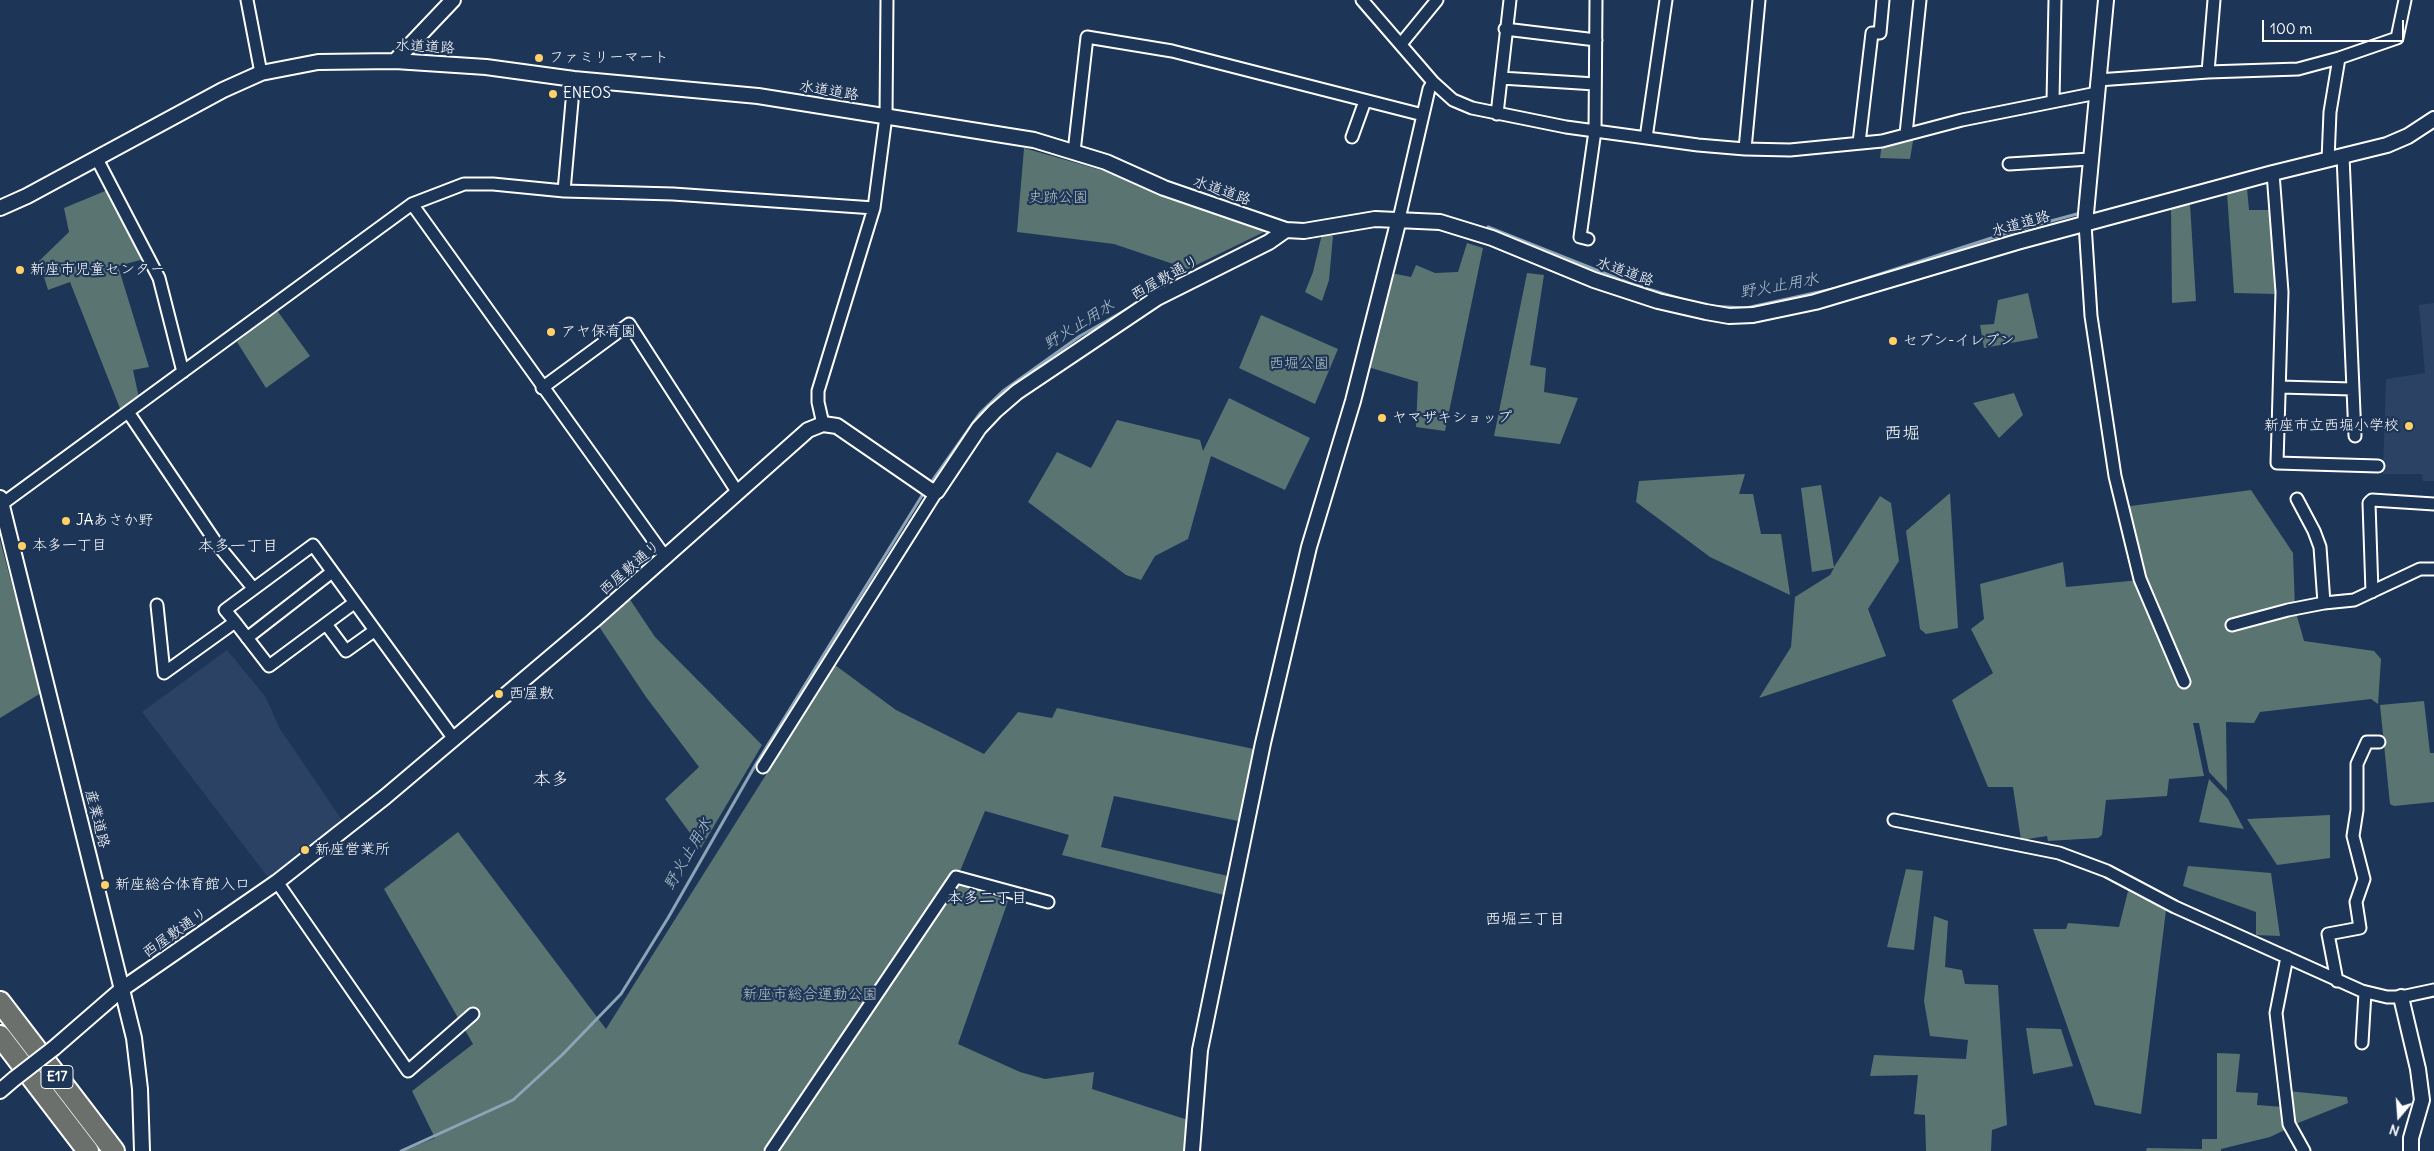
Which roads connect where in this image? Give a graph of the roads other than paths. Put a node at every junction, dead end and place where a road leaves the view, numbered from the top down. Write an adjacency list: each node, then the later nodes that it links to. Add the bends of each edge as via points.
1 (246, 0): 22 (street)
2 (453, 0): 20 (street)
3 (887, 0): 32 (street)
4 (1362, 0): 18 (street)
5 (1437, 0): 18 (street)
6 (1510, 0): 16 (street)
7 (1596, 0): 17 (street)
8 (1666, 0): 37 (street)
9 (1759, 0): 39 (street)
10 (1883, 0): 38 (street, via 1880,33 1872,33)
11 (1920, 0): 35 (street)
12 (2055, 0): 29 (street)
13 (2106, 0): 27 (street)
14 (2214, 0): 21 (street)
15 (2405, 0): 19 (street, via 2397,38)
16 (1506, 30): 17 (street); 23 (street)
17 (1596, 40): 26 (street)
18 (1401, 44): 25 (street)
19 (2338, 58): 21 (street, via 2298,69); 44 (street, via 2330,112)
20 (395, 61): 22 (street, 水道道路, via 318,62); 24 (street, 水道道路, via 486,67)
21 (2208, 72): 27 (street)
22 (261, 73): 42 (street, 水道道路, via 223,90)
23 (1500, 78): 26 (street); 30 (street)
24 (574, 79): 32 (street, 水道道路, via 758,96); 47 (street)
25 (1433, 82): 30 (street, via 1453,100); 31 (street)
26 (1595, 84): 34 (street)
27 (2097, 86): 29 (street); 43 (street)
28 (1365, 100): 31 (street); 36 (street); 40 (street, via 1172,51 1087,37)
29 (2053, 101): 35 (street)
30 (1497, 114): 34 (street)
31 (1423, 115): 51 (street)
32 (886, 116): 40 (street, 水道道路, via 1034,140); 50 (street)
33 (2434, 120): 41 (street, 水道道路, via 2397,142)
34 (1595, 131): 37 (street); 54 (street, via 1580,237)
35 (1906, 134): 38 (street)
36 (1352, 137)
37 (1646, 138): 39 (street)
38 (1859, 143): 39 (street, via 1790,150)
39 (1745, 149)
40 (1074, 152): 53 (street, 水道道路, via 1186,197)
41 (2343, 156): 44 (street, 水道道路); 58 (street)
42 (97, 159): 49 (street, 水道道路); 55 (street, via 158,278)
43 (2090, 159): 45 (street); 52 (street)
44 (2328, 160): 46 (street, 水道道路)
45 (2009, 164)
46 (2273, 173): 52 (street, 水道道路); 56 (street, via 2282,292)
47 (564, 191): 48 (street, via 464,184); 50 (street, via 673,194)
48 (412, 204): 55 (street); 57 (street)
49 (0, 208)
50 (874, 208): 60 (street, via 818,391)
51 (1399, 219): 52 (street, 水道道路, via 1457,226 1594,280 1690,309 1729,316 1754,315 1815,302); 53 (street, 水道道路, via 1354,221 1304,231); 103 (street, via 1353,401 1309,547 1263,743 1200,1050)
52 (2085, 224): 81 (street, via 2091,316 2115,476 2140,580)
53 (1286, 230): 63 (street, 西屋敷通り, via 1269,242 1157,298 1017,392 979,428)
54 (1588, 239)
55 (183, 372): 59 (street)
56 (2280, 387): 58 (street); 62 (street, via 2277,464)
57 (542, 388): 64 (street, via 629,324); 68 (street)
58 (2352, 389): 61 (street)
59 (128, 412): 66 (street); 71 (street, via 217,544)
60 (823, 424): 63 (street, via 837,426 930,490); 64 (street, 西屋敷通り, via 808,430)
61 (2354, 436)
62 (2378, 466)
63 (937, 491): 84 (street)
64 (738, 493): 68 (street, 西屋敷通り)
65 (2296, 499): 74 (street, via 2320,547)
66 (1, 503): 90 (street, 産業道路)
67 (2434, 504): 72 (street, via 2372,500 2369,503)
68 (666, 558): 82 (street, 西屋敷通り)
69 (2434, 569): 72 (street, via 2420,569)
70 (332, 572): 71 (street, via 313,546); 73 (street); 80 (street)
71 (253, 588): 76 (street, via 226,610)
72 (2372, 592): 74 (street, via 2354,600)
73 (354, 603): 77 (street); 79 (street)
74 (2324, 603): 78 (street)
75 (157, 605): 76 (street, via 164,674)
76 (235, 622): 80 (street)
77 (326, 624): 79 (street, via 346,651); 80 (street, via 269,666)
78 (2232, 625)
79 (374, 631): 82 (street)
80 (247, 638)
81 (2184, 682)
82 (454, 739): 86 (street, 西屋敷通り)
83 (2379, 742): 89 (street, via 2367,742 2357,764 2357,810 2353,836 2364,878 2356,902 2360,928 2328,934)
84 (763, 767)
85 (1894, 820): 88 (street, via 2059,853 2107,871 2175,907)
86 (277, 882): 90 (street, 西屋敷通り); 95 (street, via 408,1071)
87 (1048, 902): 102 (street, via 956,877)
88 (2288, 957): 89 (street); 104 (street, via 2276,1013 2289,1124)
89 (2337, 981): 92 (street)
90 (122, 989): 98 (street, 西屋敷通り, bridge); 101 (street, 産業道路, via 134,1038)
91 (2434, 990): 93 (street)
92 (2365, 992): 93 (street); 97 (street)
93 (2401, 997): 105 (street, via 2422,1100 2411,1138)
94 (0, 1002): 100 (highway, E17)
95 (473, 1014)
96 (0, 1036): 99 (highway, E17)
97 (2362, 1043)
98 (0, 1091)
99 (88, 1151)
100 (114, 1151)
101 (144, 1151)
102 (772, 1151)
103 (1192, 1151)
104 (2304, 1151)
105 (2411, 1151)

